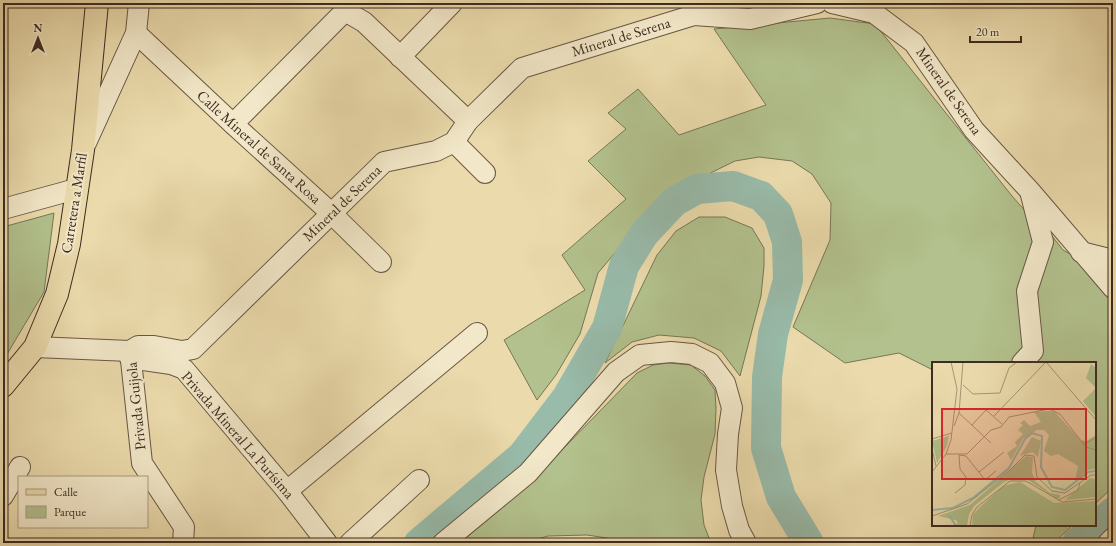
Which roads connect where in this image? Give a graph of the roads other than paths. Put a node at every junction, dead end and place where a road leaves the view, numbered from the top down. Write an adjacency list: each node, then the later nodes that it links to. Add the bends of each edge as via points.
1 (97, 3): 11 (main road, Carretera a Marfil)
2 (139, 3): 6 (street)
3 (452, 3): 7 (street)
4 (818, 3): 8 (street, Mineral de Serena, via 750,19 694,15 522,68)
5 (832, 3): 14 (street, Mineral de Serena, via 874,13 914,43 974,130)
6 (136, 33): 9 (street, Calle Mineral de Santa Rosa); 11 (street)
7 (400, 57): 8 (street); 9 (street, via 364,22 344,11)
8 (468, 121): 10 (street, Mineral de Serena)
9 (233, 124): 16 (street, Calle Mineral de Santa Rosa)
10 (454, 142): 12 (street); 16 (street, Mineral de Serena, via 436,151 384,162)
11 (83, 150): 13 (main road, Carretera a Marfil)
12 (485, 173)
13 (76, 189): 15 (street); 22 (main road, Carretera a Marfil, via 57,294)
14 (1030, 191): 17 (street, Mineral de Serena); 24 (street, Mineral de Serena, via 1043,242 1027,291 1033,351)
15 (3, 209)
16 (331, 213): 19 (street, Calle Mineral de Santa Rosa); 23 (street, Mineral de Serena, via 193,348 182,351 138,346)
17 (1081, 252): 18 (street); 20 (street, Mineral de Serena)
18 (1113, 260)
19 (381, 262)
20 (1113, 288)
21 (477, 332): 28 (street)
22 (34, 347): 23 (street, Mineral de Serena); 25 (main road, Carretera a Marfil)
23 (130, 355): 28 (street, Privada Mineral La Purísima, via 184,369); 31 (street, Privada Guijola, via 142,463 184,527)
24 (1023, 362)
25 (3, 386)
26 (20, 467): 29 (street)
27 (419, 480): 33 (street)
28 (287, 491): 32 (street, Privada Mineral La Purísima)
29 (3, 496)
30 (1113, 538): 36 (street)
31 (183, 543)
32 (327, 543)
33 (350, 543)
34 (443, 543): 35 (street, via 528,473 616,372 640,355 671,352 692,354 710,363 725,383 732,408 726,470 732,506)
35 (746, 543)
36 (1108, 543)

